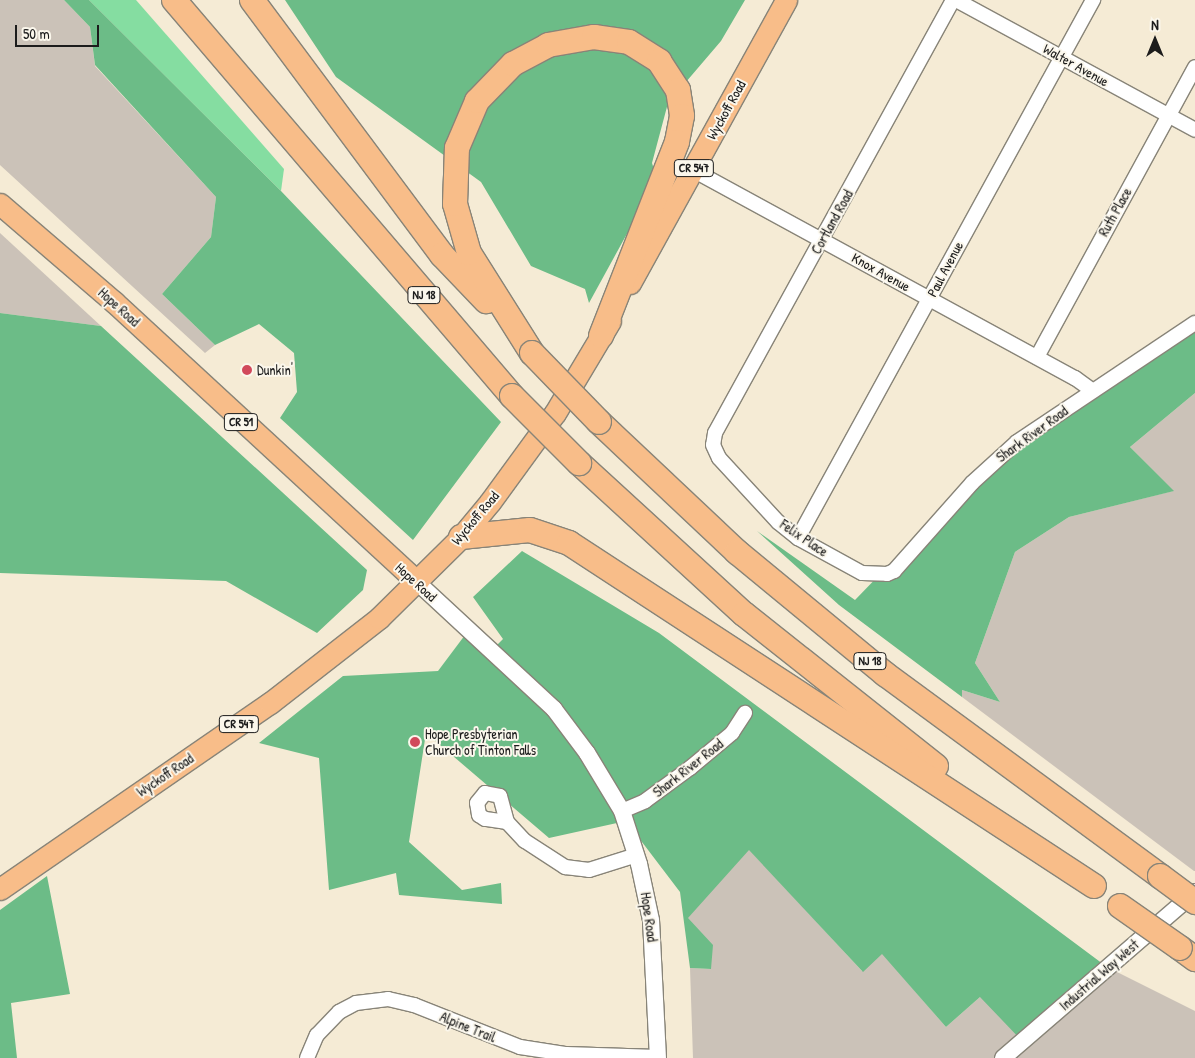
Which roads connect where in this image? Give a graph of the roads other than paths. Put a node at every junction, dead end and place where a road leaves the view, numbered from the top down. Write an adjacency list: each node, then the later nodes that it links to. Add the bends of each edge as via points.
1 (174, 0): 28 (highway, NJ 18, bridge, via 512,396 579,464 686,564 809,667)
2 (252, 0): 16 (highway, NJ 18, via 442,255)
3 (786, 0): 10 (main road, Wyckoff Road / CR 547)
4 (955, 0): 6 (street, Walter Avenue); 12 (street, Cortland Road)
5 (1093, 0): 6 (street, Paul Avenue)
6 (1062, 57): 8 (street, Walter Avenue); 13 (street, Paul Avenue)
7 (1195, 67): 8 (street, Ruth Place)
8 (1168, 116): 9 (street, Walter Avenue); 17 (street, Ruth Place)
9 (1195, 130)
10 (694, 170): 12 (street, Knox Avenue); 15 (main road, Wyckoff Road / CR 547)
11 (0, 204): 23 (main road, Hope Road / CR 51, via 114,302)
12 (822, 240): 13 (street, Knox Avenue); 19 (street, Cortland Road, via 715,433)
13 (929, 299): 17 (street, Knox Avenue); 21 (street, Paul Avenue)
14 (1195, 323): 18 (street, Shark River Road)
15 (601, 336): 16 (highway, via 677,142 682,116 678,90 659,61 629,42 594,37 548,45 513,64 477,102 457,148 455,204 469,253); 20 (main road, Wyckoff Road / CR 547, via 555,413)
16 (527, 346): 31 (highway, NJ 18, bridge, via 600,422 737,552 885,674)
17 (1037, 357): 18 (street, Knox Avenue)
18 (1093, 391): 22 (street, Shark River Road, via 996,459)
19 (714, 445): 21 (street, Felix Place, via 719,458 778,522)
20 (461, 537): 23 (main road, Wyckoff Road / CR 547); 28 (highway, via 530,530 569,543)
21 (798, 538): 22 (street, Felix Place, via 862,573 874,576)
22 (894, 571)
23 (417, 582): 25 (street, Hope Road, via 554,709 587,753); 29 (main road, Wyckoff Road / CR 547, via 320,667)
24 (745, 713): 25 (street, Shark River Road, via 732,733 690,768 645,801)
25 (622, 812): 27 (street, Hope Road)
26 (507, 822): 27 (street, via 540,853 564,867 589,870)
27 (637, 855): 34 (street, Hope Road, via 651,920)
28 (1094, 886): 32 (highway, NJ 18, bridge)
29 (0, 890)
30 (1195, 892): 36 (street, Industrial Way West)
31 (1195, 902)
32 (1188, 954)
33 (520, 1053): 34 (street, Alpine Trail); 35 (street, Alpine Trail, via 414,1005 372,999 347,1007 331,1018 317,1035)
34 (658, 1057)
35 (308, 1058)
36 (1003, 1058)

